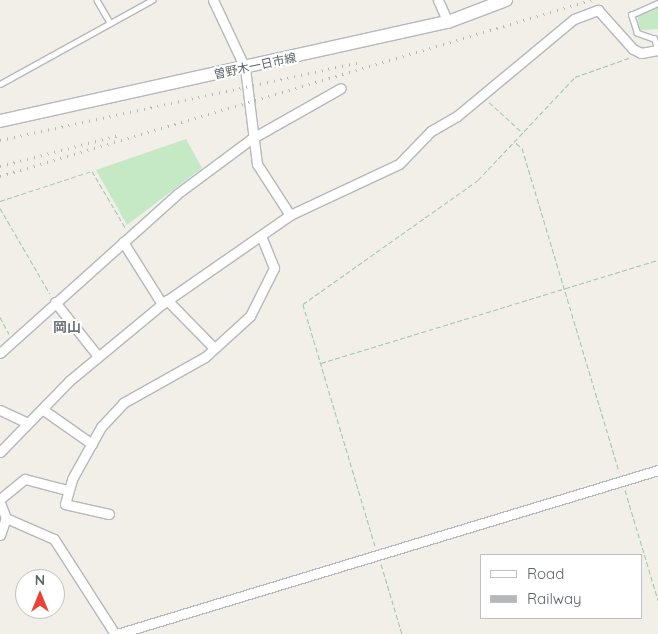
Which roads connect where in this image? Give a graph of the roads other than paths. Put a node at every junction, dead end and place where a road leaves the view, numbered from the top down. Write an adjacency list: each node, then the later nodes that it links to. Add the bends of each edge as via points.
1 (97, 0): 7 (lane)
2 (152, 0): 7 (lane)
3 (214, 0): 10 (street)
4 (438, 0): 8 (street)
5 (506, 0): 8 (main road, 曽野木一日市線)
6 (658, 3): 9 (lane, via 631,15 637,33 654,39)
7 (109, 21): 11 (lane)
8 (448, 22): 10 (main road, 曽野木一日市線)
9 (658, 50): 15 (street, via 641,53 598,10 574,20 457,116 431,131 399,164)
10 (245, 68): 13 (main road, 曽野木一日市線); 14 (street)
11 (0, 84)
12 (341, 88): 14 (street)
13 (0, 121)
14 (251, 139): 15 (street, via 257,164); 17 (street, via 177,194)
15 (290, 215): 16 (street)
16 (261, 236): 19 (street); 20 (street, via 274,268 250,316)
17 (127, 239): 18 (street); 19 (street)
18 (55, 302): 21 (street); 22 (street)
19 (164, 302): 20 (street); 22 (street)
20 (214, 348): 26 (street, via 124,403)
21 (0, 353)
22 (97, 355): 23 (street)
23 (42, 409): 25 (street); 26 (street)
24 (0, 410): 25 (street)
25 (28, 423): 27 (street)
26 (92, 444): 29 (street)
27 (0, 452)
28 (658, 470): 35 (street)
29 (67, 490): 30 (street, via 25,479); 32 (street, via 65,504)
30 (0, 499)
31 (0, 503): 33 (street)
32 (109, 514)
33 (6, 518): 34 (street); 35 (street, via 54,540)
34 (0, 535)
35 (116, 634)

